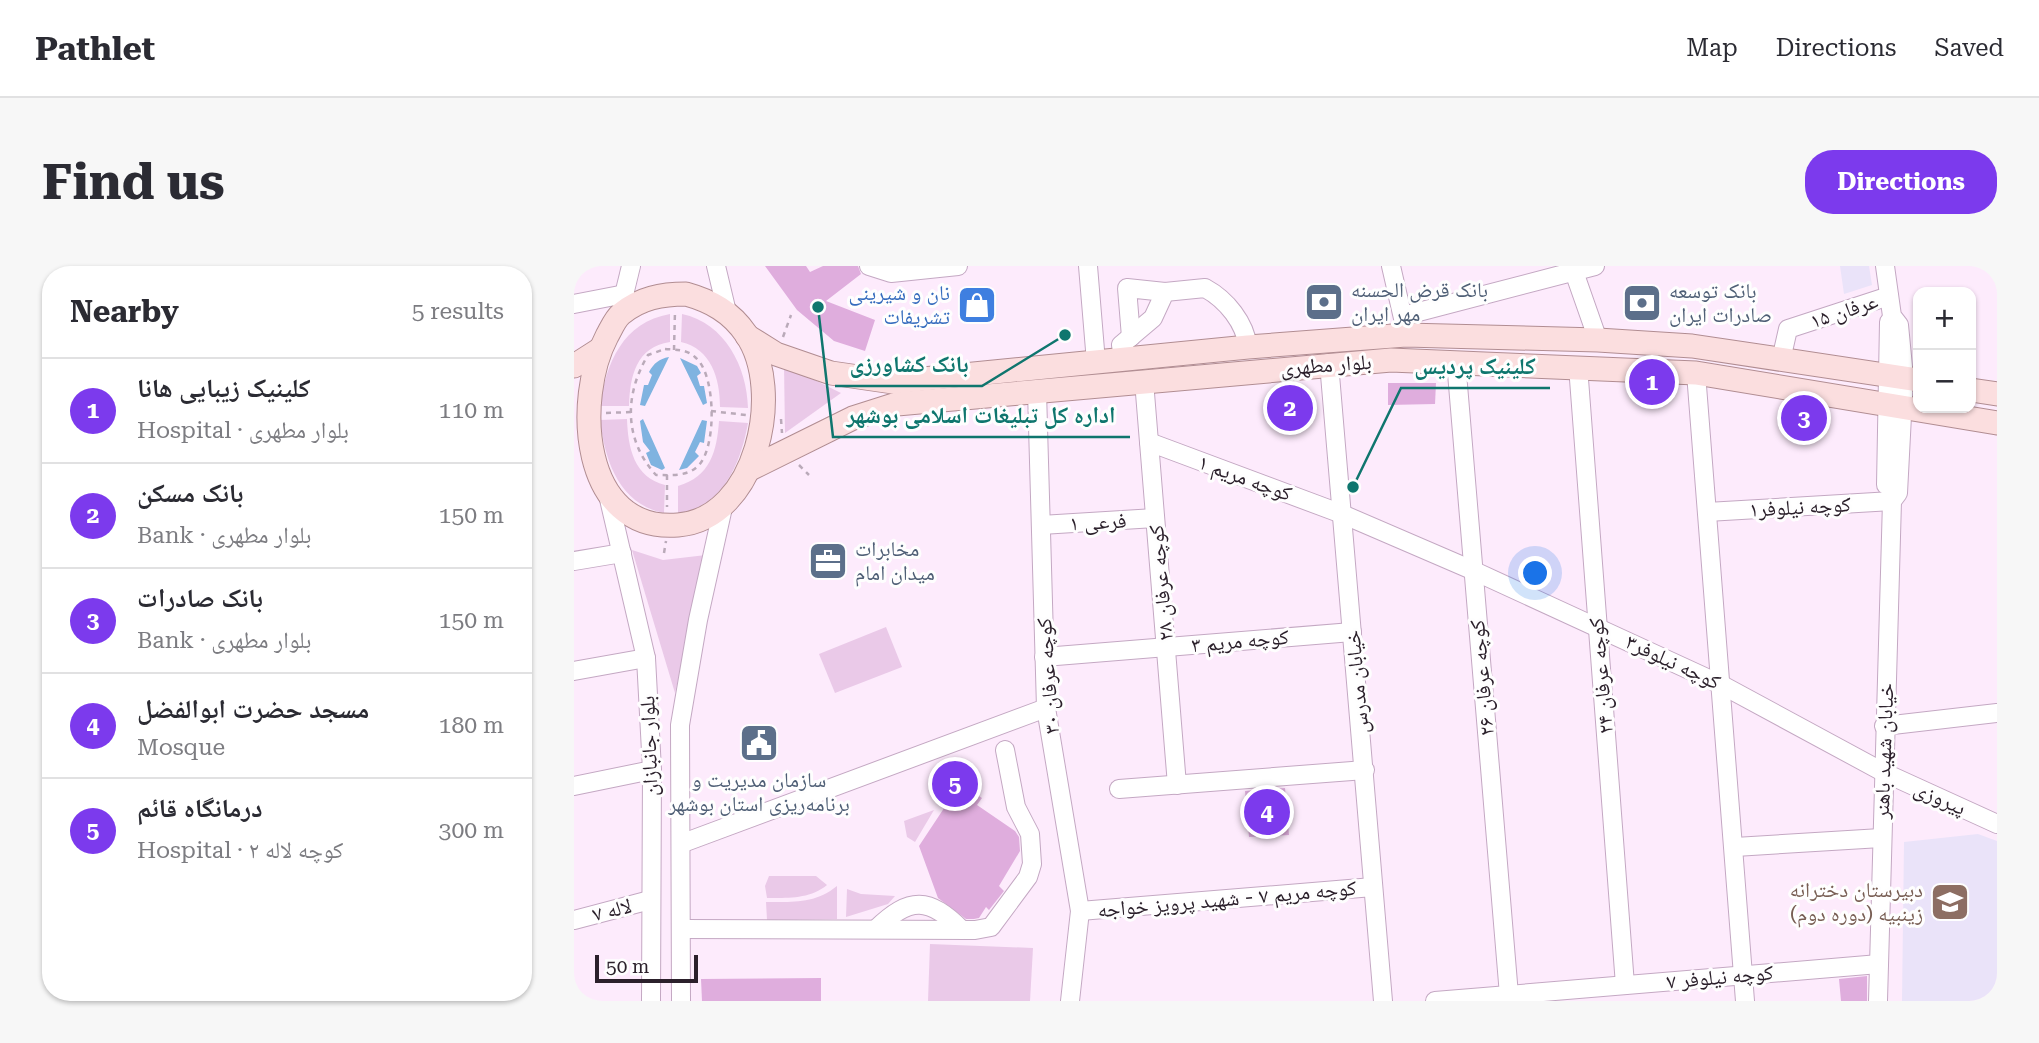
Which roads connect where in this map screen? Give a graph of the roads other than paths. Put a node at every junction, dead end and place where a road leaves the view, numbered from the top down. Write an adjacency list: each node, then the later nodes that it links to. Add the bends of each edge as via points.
1 (631, 266): 13 (street)
2 (716, 266): 14 (street)
3 (869, 266): 4 (street, via 891,273)
4 (958, 266)
5 (1088, 266): 24 (street)
6 (1391, 266): 15 (street)
7 (1595, 266): 9 (street)
8 (1890, 267): 11 (street, خیابان شهید باهنر)
9 (1574, 269): 15 (street); 18 (street)
10 (1165, 292): 17 (street, via 1153,318); 17 (street, via 1127,288); 19 (street, via 1205,288 1216,294 1246,332)
11 (1889, 296): 22 (street, عرفان ۱۵, via 1788,329); 29 (street, خیابان شهید باهنر, via 1892,316 1899,325)
12 (574, 304): 13 (street)
13 (622, 304): 14 (main road, via 686,295); 20 (main road)
14 (727, 312): 16 (main road)
15 (1405, 326): 18 (main road, بلوار مطهری); 19 (main road, بلوار مطهری)
16 (747, 335): 30 (main road, بلوار مطهری, via 776,354); 40 (main road, via 760,370 762,402 760,438)
17 (1131, 337): 21 (street, via 1121,345)
18 (1598, 340): 22 (main road, بلوار مطهری, via 1692,346)
19 (1248, 347): 21 (main road, بلوار مطهری)
20 (599, 350): 26 (main road); 41 (main road, via 588,420)
21 (1123, 359): 24 (main road, بلوار مطهری)
22 (1782, 360): 29 (main road, بلوار مطهری)
23 (1456, 361): 25 (main road, بلوار مطهری); 27 (main road, بلوار مطهری); 50 (street, کوچه عرفان ۲۶)
24 (1096, 362): 30 (main road, بلوار مطهری, via 893,382)
25 (1329, 363): 31 (main road, بلوار مطهری); 45 (street, خیابان مدرس)
26 (574, 366)
27 (1578, 366): 28 (main road, بلوار مطهری); 51 (street, کوچه عرفان ۲۴)
28 (1696, 373): 35 (main road, بلوار مطهری); 44 (street)
29 (1904, 377): 35 (street, خیابان شهید باهنر)
30 (866, 380): 36 (main road, via 860,404)
31 (1144, 381): 32 (main road, بلوار مطهری); 38 (street, کوچه عرفان ۲۸)
32 (1037, 391): 36 (main road, بلوار مطهری, via 897,404); 47 (street, کوچه عرفان ۳۰)
33 (1976, 391): 34 (main road)
34 (1997, 394)
35 (1896, 404): 37 (main road, بلوار مطهری); 42 (street, خیابان شهید باهنر, via 1886,492)
36 (868, 414): 40 (main road, بلوار مطهری)
37 (1997, 423)
38 (1149, 442): 45 (street, کوچه مریم ۱); 46 (street, کوچه عرفان ۲۸)
39 (574, 469): 41 (main road)
40 (750, 469): 43 (main road)
41 (603, 485): 43 (main road, via 628,512 650,522 679,525); 48 (street, بلوار جانبازان)
42 (1892, 501): 44 (street, کوچه نیلوفر۱); 62 (street, خیابان شهید باهنر)
43 (724, 503): 61 (street, بلوار جانبازان)
44 (1707, 512): 57 (street)
45 (1342, 514): 50 (street, کوچه نیلوفر۳); 52 (street, خیابان مدرس)
46 (1155, 518): 47 (street, فرعی ۱); 53 (street, کوچه عرفان ۲۸)
47 (1041, 525): 54 (street, کوچه عرفان ۳۰)
48 (622, 553): 49 (street); 55 (street, بلوار جانبازان)
49 (574, 561)
50 (1472, 570): 51 (street, کوچه نیلوفر۳); 84 (street, کوچه عرفان ۲۶)
51 (1597, 626): 57 (street, کوچه نیلوفر۳); 83 (street, کوچه عرفان ۲۴)
52 (1352, 632): 53 (street, کوچه مریم ۳); 65 (street, خیابان مدرس)
53 (1167, 648): 54 (street, کوچه مریم ۳); 67 (street, کوچه عرفان ۲۸)
54 (1044, 657): 58 (street, کوچه عرفان ۳۰)
55 (646, 658): 56 (street); 60 (street, بلوار جانبازان)
56 (574, 671)
57 (1722, 685): 66 (street, کوچه نیلوفر۳); 73 (street)
58 (1046, 708): 72 (street); 76 (street, کوچه عرفان ۳۰)
59 (1997, 713): 62 (street)
60 (650, 725): 61 (street, via 672,719); 64 (street, بلوار جانبازان)
61 (680, 725): 72 (street, بلوار جانبازان)
62 (1884, 726): 66 (street, خیابان شهید باهنر)
63 (1005, 750): 80 (street, via 1016,807 1030,834 1032,864 1028,877 991,927)
64 (652, 770): 68 (street); 75 (street, بلوار جانبازان)
65 (1365, 770): 67 (street); 74 (street, خیابان مدرس)
66 (1883, 772): 70 (street, پیروزی); 71 (street, خیابان شهید باهنر)
67 (1177, 785): 69 (street)
68 (574, 786)
69 (1119, 789)
70 (1997, 824)
71 (1881, 838): 73 (street); 81 (street, خیابان شهید باهنر)
72 (683, 843): 78 (street, بلوار جانبازان)
73 (1735, 847): 82 (street)
74 (1373, 887): 76 (street, کوچه مریم ۷ - شهید پرویز خواجه); 88 (street, خیابان مدرس)
75 (650, 900): 77 (street, لاله ۷); 85 (street, بلوار جانبازان)
76 (1080, 911): 87 (street, کوچه عرفان ۳۰)
77 (574, 920)
78 (682, 929): 79 (street); 86 (street, بلوار جانبازان)
79 (876, 929): 80 (street); 80 (street, via 895,913 921,903 934,906)
80 (962, 930)
81 (1879, 964): 82 (street, کوچه نیلوفر ۷); 91 (street, خیابان شهید باهنر)
82 (1744, 975): 83 (street, کوچه نیلوفر ۷); 90 (street)
83 (1625, 985): 84 (street, کوچه نیلوفر ۷)
84 (1509, 995): 89 (street, کوچه نیلوفر ۷)
85 (651, 1001)
86 (681, 1001)
87 (1070, 1001)
88 (1383, 1001)
89 (1435, 1001)
90 (1745, 1001)
91 (1878, 1001)

